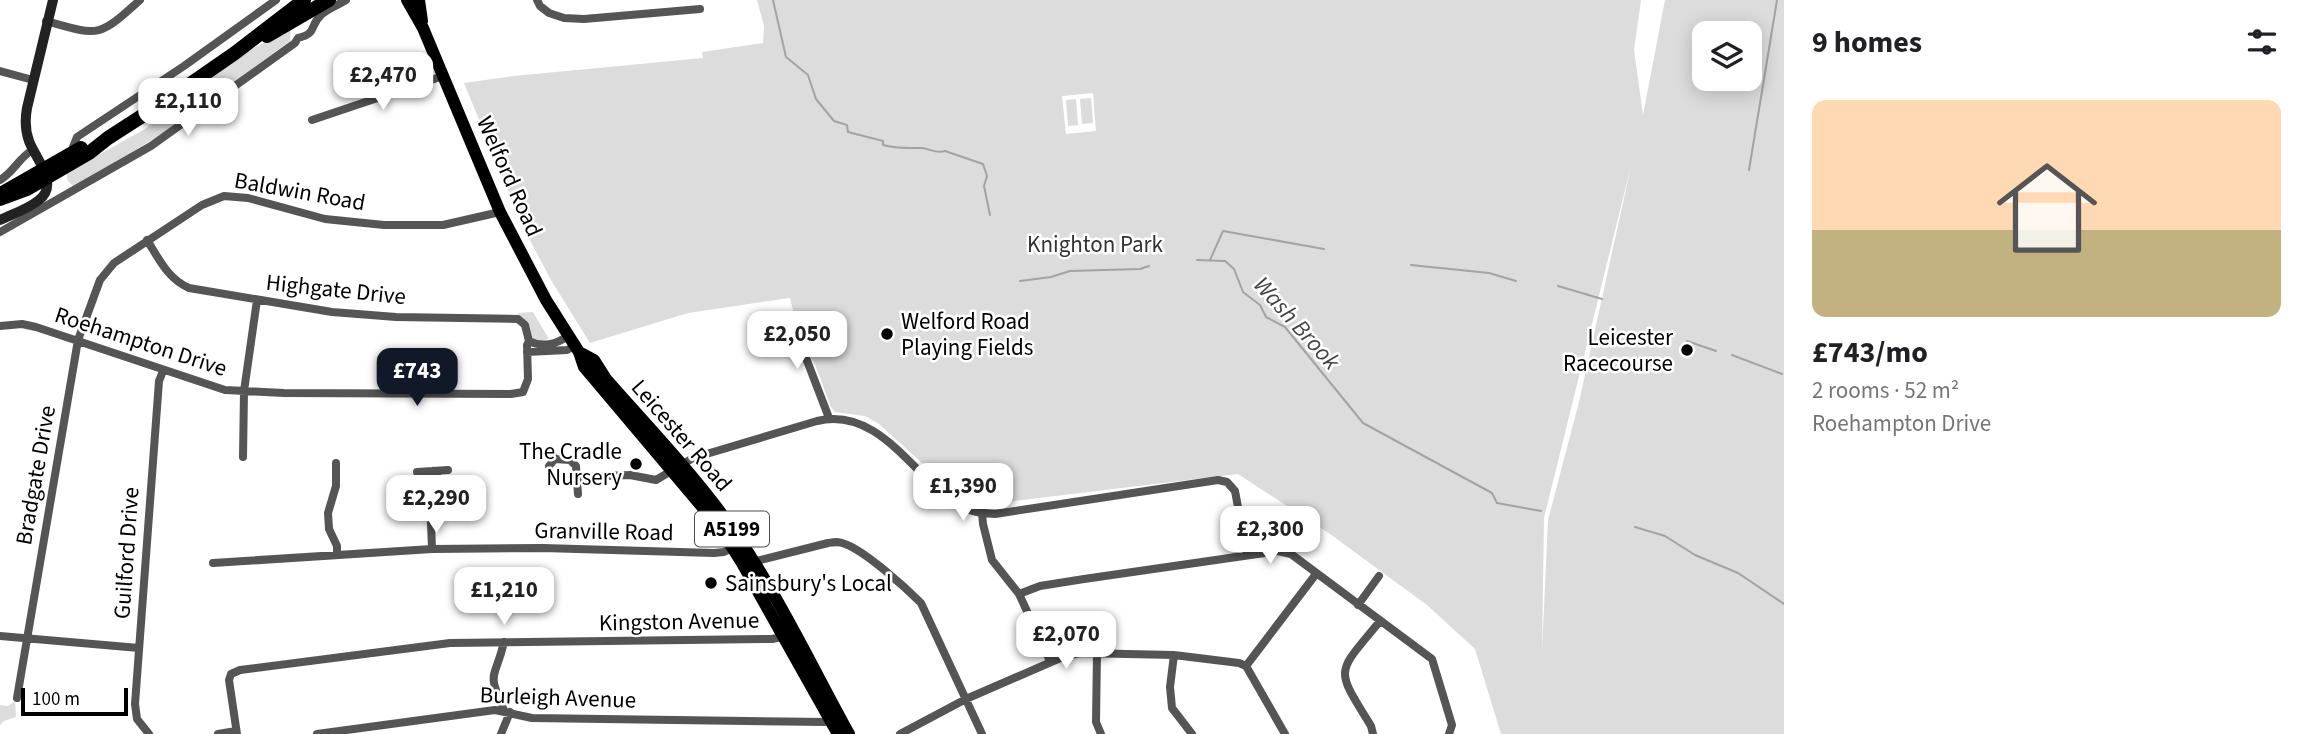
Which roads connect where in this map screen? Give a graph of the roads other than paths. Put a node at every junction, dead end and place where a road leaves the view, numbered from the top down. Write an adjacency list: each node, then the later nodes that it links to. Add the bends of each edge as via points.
1 (53, 0): 11 (street)
2 (140, 0): 11 (street, via 99,32)
3 (275, 0): 22 (street, via 77,137)
4 (304, 0): 15 (highway)
5 (329, 0): 12 (highway)
6 (346, 0): 14 (street, via 320,16 313,31)
7 (407, 0): 13 (main road, Welford Road / A5199)
8 (419, 0): 13 (main road, Welford Road / A5199)
9 (537, 0): 10 (street, via 549,13 564,18)
10 (700, 9)
11 (46, 21): 18 (street)
12 (288, 24): 14 (street); 15 (highway)
13 (423, 28): 17 (main road, Welford Road / A5199)
14 (298, 38): 28 (street, via 150,146)
15 (234, 53): 20 (highway)
16 (0, 71): 18 (street)
17 (443, 76): 19 (street); 26 (main road, Welford Road / A5199)
18 (33, 80): 21 (street, via 26,126)
19 (312, 120)
20 (108, 138): 22 (highway); 23 (highway, via 89,153)
21 (33, 150): 23 (street); 24 (street)
22 (71, 152): 23 (highway)
23 (44, 173): 25 (highway, via 27,189); 27 (street, via 46,192 40,199)
24 (0, 180)
25 (0, 197)
26 (500, 212): 29 (street, Baldwin Road, via 443,225 384,225 325,219 224,196); 34 (main road, Welford Road / A5199)
27 (0, 220)
28 (0, 232)
29 (147, 240): 30 (street, Highgate Drive, via 177,283); 33 (street, Baldwin Road, via 105,272)
30 (257, 300): 35 (street, Highgate Drive, via 396,317 513,317 525,325); 37 (street)
31 (0, 326): 33 (street, Roehampton Drive, via 22,324)
32 (756, 331): 38 (street, via 792,346 806,358)
33 (78, 340): 36 (street, Roehampton Drive); 62 (street, Bradgate Drive)
34 (574, 345): 35 (street); 42 (main road, Leicester Road / A5199, via 594,360)
35 (528, 347): 37 (street, Roehampton Drive, via 527,385 519,394)
36 (163, 370): 37 (street, Roehampton Drive, via 215,388); 64 (street, Guilford Drive)
37 (244, 391): 40 (street)
38 (829, 418): 42 (street); 48 (street, via 864,426 957,505)
39 (550, 450): 46 (street, via 552,463 566,459 574,463)
40 (243, 457)
41 (336, 463): 51 (street, via 328,529)
42 (676, 467): 46 (street, via 656,480 630,475); 49 (main road, Leicester Road / A5199, via 712,500)
43 (448, 470): 44 (street)
44 (433, 471): 45 (street); 50 (street, via 444,492 431,523)
45 (417, 472)
46 (578, 477): 47 (street)
47 (578, 495)
48 (982, 513): 52 (street, via 1218,480 1235,491); 57 (street, via 992,560)
49 (736, 545): 50 (street, Granville Road, via 714,553); 53 (main road, Leicester Road / A5199); 60 (main road, Leicester Road / A5199)
50 (432, 549): 51 (street, Granville Road)
51 (338, 555): 54 (street, Granville Road)
52 (1247, 555): 55 (street, via 1291,554); 57 (street, via 1051,584)
53 (753, 562): 60 (main road, Leicester Road / A5199); 70 (street, via 828,543 856,549 921,603)
54 (213, 563)
55 (1316, 575): 58 (street); 68 (street)
56 (1379, 576): 58 (street)
57 (1019, 594): 67 (street)
58 (1358, 605): 59 (street)
59 (1380, 621): 85 (street, via 1344,671 1345,682); 86 (street, via 1433,659 1452,725)
60 (789, 635): 63 (street, Kingston Avenue); 72 (main road, Leicester Road / A5199)
61 (0, 636): 62 (street)
62 (27, 638): 64 (street); 69 (street, Bradgate Drive)
63 (504, 642): 71 (street, via 492,680); 73 (street, Kingston Avenue, via 450,643 240,670 229,680)
64 (139, 648): 74 (street, Guilford Drive, via 135,712)
65 (1097, 653): 66 (street); 67 (street); 82 (street, via 1096,722)
66 (1174, 655): 68 (street); 83 (street, via 1172,708)
67 (1050, 661): 70 (street)
68 (1247, 666): 84 (street)
69 (17, 698)
70 (966, 699): 80 (street); 81 (street)
71 (507, 711): 72 (street, Burleigh Avenue, via 533,719); 76 (street, Burleigh Avenue); 77 (street)
72 (834, 717): 78 (main road, Leicester Road / A5199); 79 (main road, Leicester Road / A5199)
73 (237, 733): 75 (street)
74 (149, 734)
75 (218, 734)
76 (317, 734)
77 (501, 734)
78 (838, 734)
79 (849, 734)
80 (900, 734)
81 (982, 734)
82 (1101, 734)
83 (1192, 734)
84 (1286, 734)
85 (1373, 734)
86 (1449, 734)

